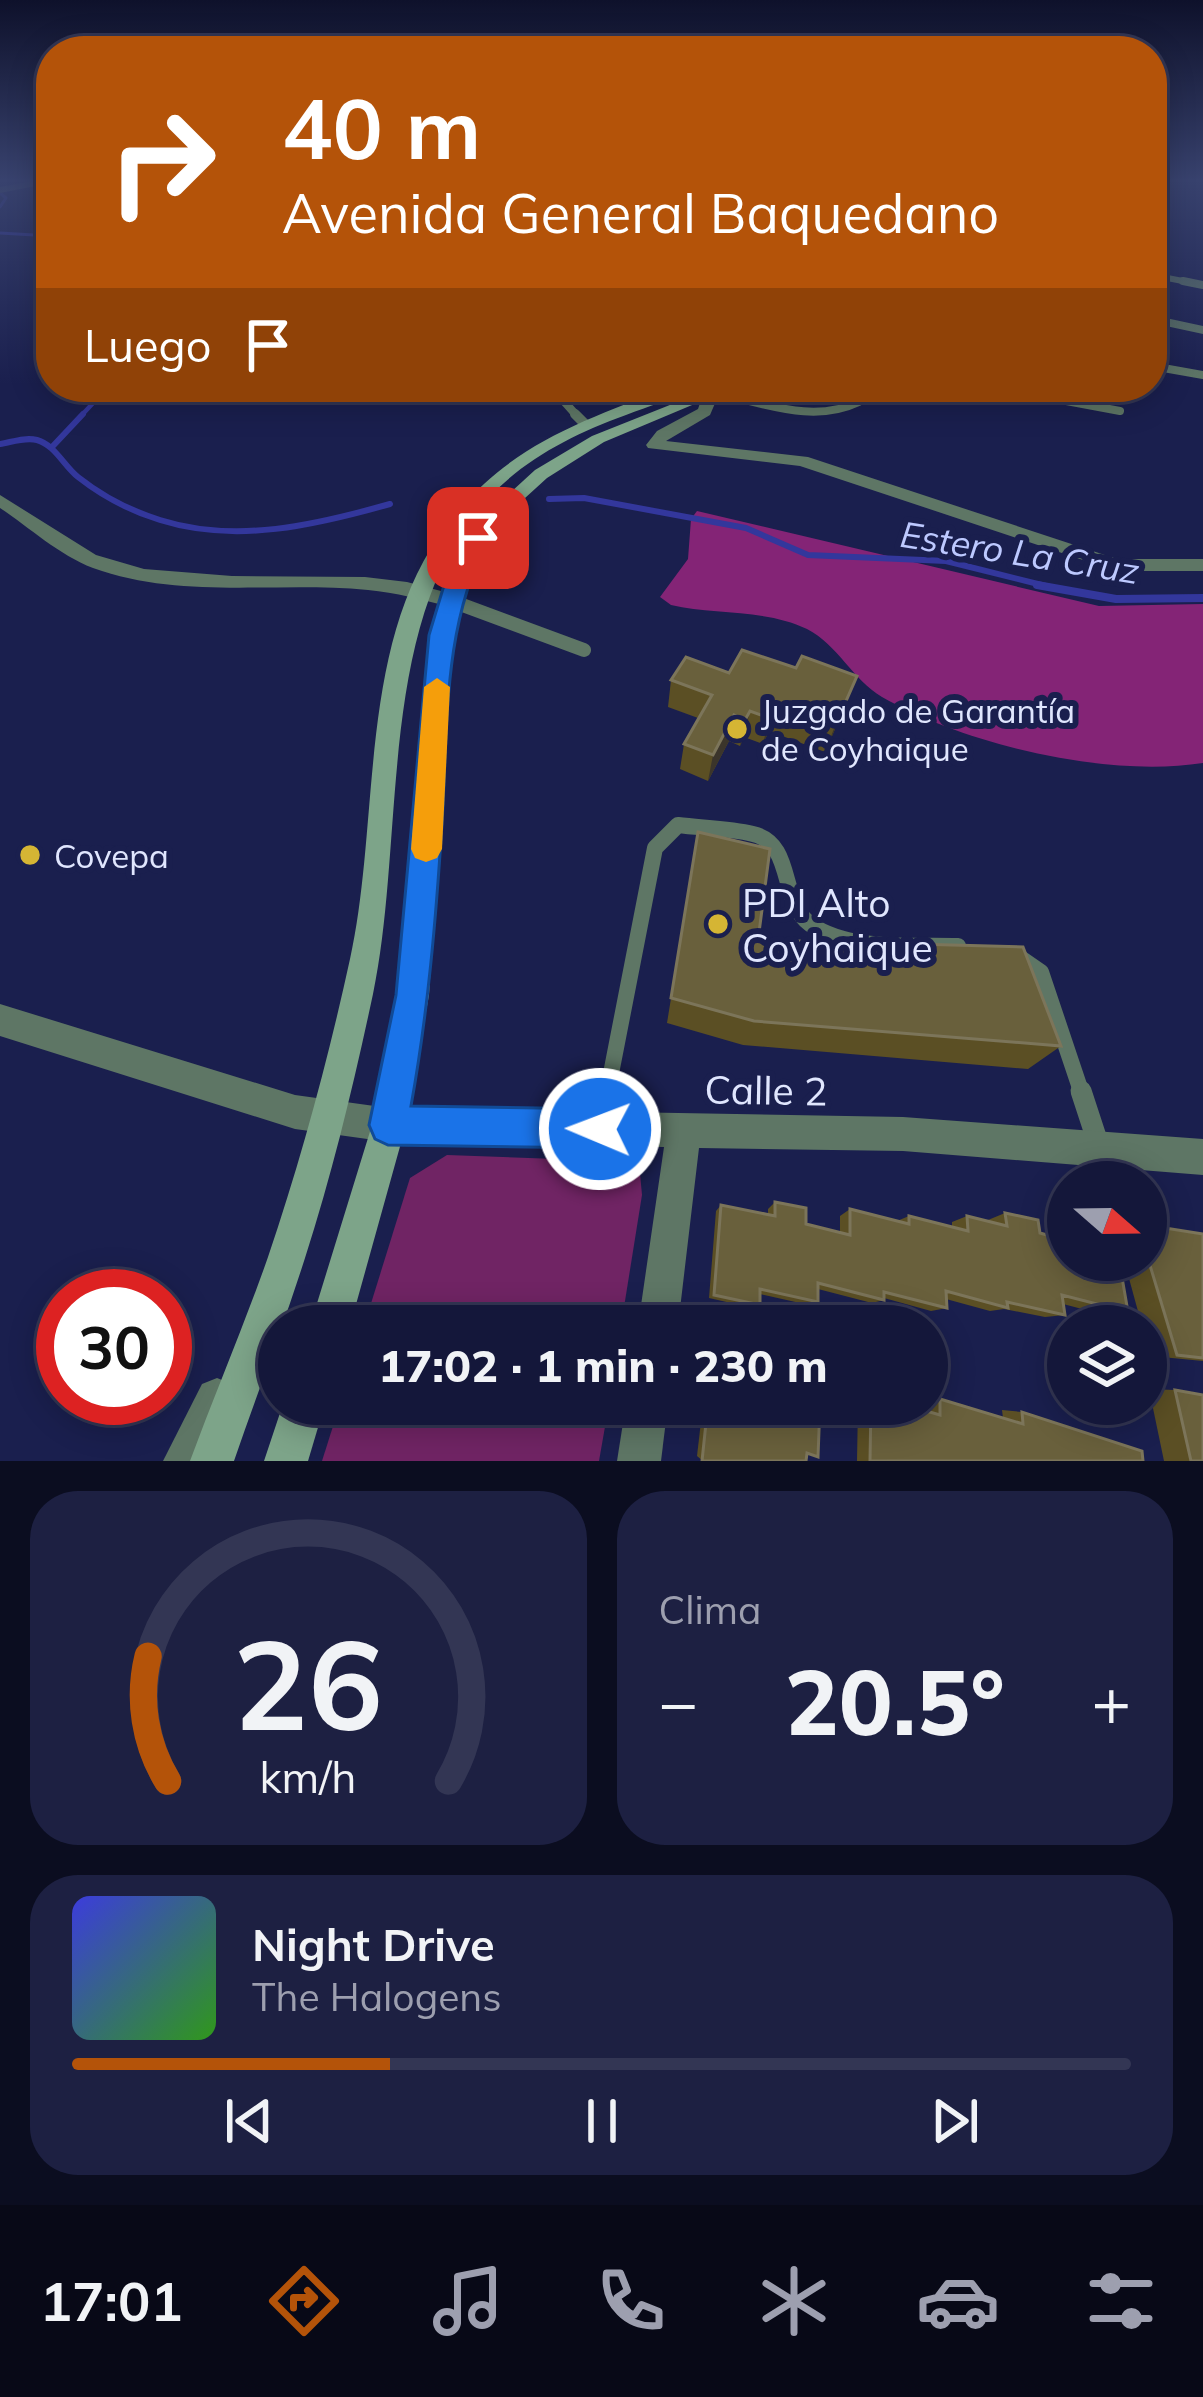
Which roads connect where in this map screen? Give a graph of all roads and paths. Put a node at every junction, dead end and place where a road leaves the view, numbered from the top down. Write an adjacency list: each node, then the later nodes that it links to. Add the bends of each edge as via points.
1 (1167, 278): 2 (lane)
2 (1203, 286)
3 (1167, 322): 4 (street)
4 (1203, 330)
5 (1167, 369): 6 (lane)
6 (1203, 375)
7 (565, 402): 15 (lane)
8 (673, 402): 15 (main road)
9 (690, 402): 19 (main road, via 598,439 516,494 478,538)
10 (710, 402): 17 (street, via 653,446 802,461 1116,565)
11 (762, 402): 12 (lane, via 808,412)
12 (859, 402)
13 (1072, 402): 14 (lane)
14 (1120, 411)
15 (584, 423): 18 (main road, via 496,477 444,542)
16 (0, 500): 18 (street, via 97,563 164,580)
17 (1203, 566)
18 (419, 589): 19 (street); 24 (main road, via 367,951)
19 (449, 600): 20 (lane); 25 (main road, via 413,995)
20 (584, 650)
21 (981, 947): 26 (lane, via 828,937 794,906 776,846 757,834 677,825 655,848)
22 (1003, 949): 28 (lane, via 1041,972)
23 (0, 1020): 24 (street, Calle 2)
24 (326, 1119): 25 (street, Calle 2); 30 (main road)
25 (388, 1125): 26 (street, Calle 2); 31 (main road)
26 (600, 1129): 27 (street, Calle 2)
27 (684, 1130): 28 (street, Calle 2); 32 (street)
28 (1099, 1146): 29 (street, Calle 2)
29 (1203, 1157)
30 (286, 1256): 35 (street); 36 (main road)
31 (336, 1305)
32 (661, 1305)
33 (297, 1425): 37 (main road)
34 (644, 1425): 38 (street)
35 (185, 1461)
36 (212, 1461)
37 (286, 1461)
38 (639, 1461)

